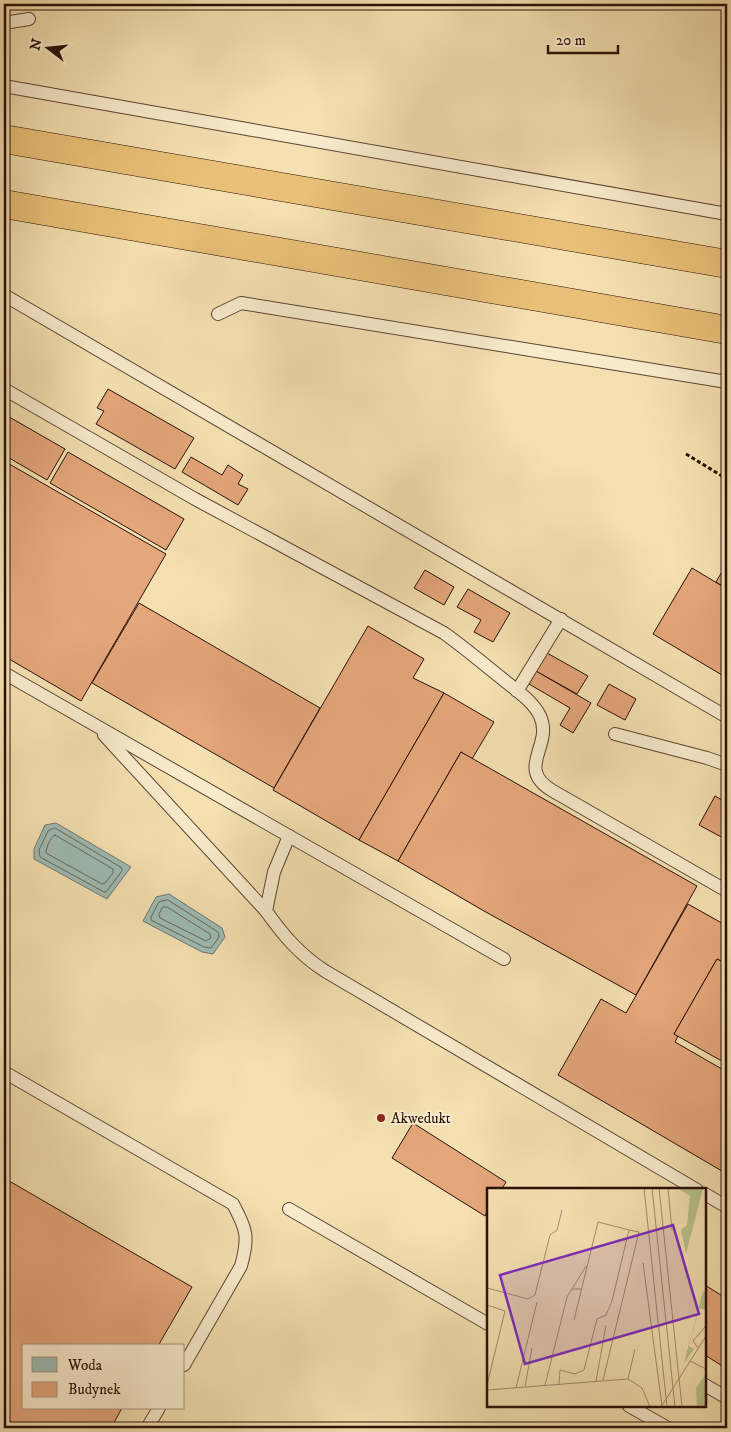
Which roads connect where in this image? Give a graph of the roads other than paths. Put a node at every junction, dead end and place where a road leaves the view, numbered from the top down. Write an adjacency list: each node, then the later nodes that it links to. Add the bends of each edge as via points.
1 (29, 20): 2 (lane)
2 (4, 23)
3 (4, 86): 6 (lane)
4 (4, 139): 7 (highway)
5 (4, 204): 10 (highway)
6 (727, 214)
7 (727, 264)
8 (4, 295): 13 (lane)
9 (218, 314): 11 (lane, via 241,304)
10 (727, 330)
11 (727, 382)
12 (4, 389): 15 (lane, via 195,499 431,626)
13 (561, 619): 15 (lane); 16 (lane)
14 (4, 673): 17 (lane)
15 (517, 691): 21 (lane, via 534,707 542,721 543,733 535,766 536,776 544,784)
16 (727, 717)
17 (95, 725): 20 (lane); 22 (lane)
18 (615, 734): 19 (lane)
19 (727, 765)
20 (289, 836): 22 (lane, via 274,872); 23 (lane)
21 (727, 892)
22 (266, 911): 25 (lane, via 294,946 314,964)
23 (504, 959)
24 (4, 1072): 30 (lane, via 233,1204 244,1226 246,1248 241,1266)
25 (694, 1188)
26 (706, 1195): 27 (lane)
27 (727, 1207)
28 (289, 1209): 29 (lane)
29 (487, 1323)
30 (185, 1363)
31 (706, 1386): 32 (lane)
32 (727, 1398)
33 (631, 1407): 36 (lane)
34 (158, 1410): 35 (lane)
35 (147, 1428)
36 (668, 1428)

